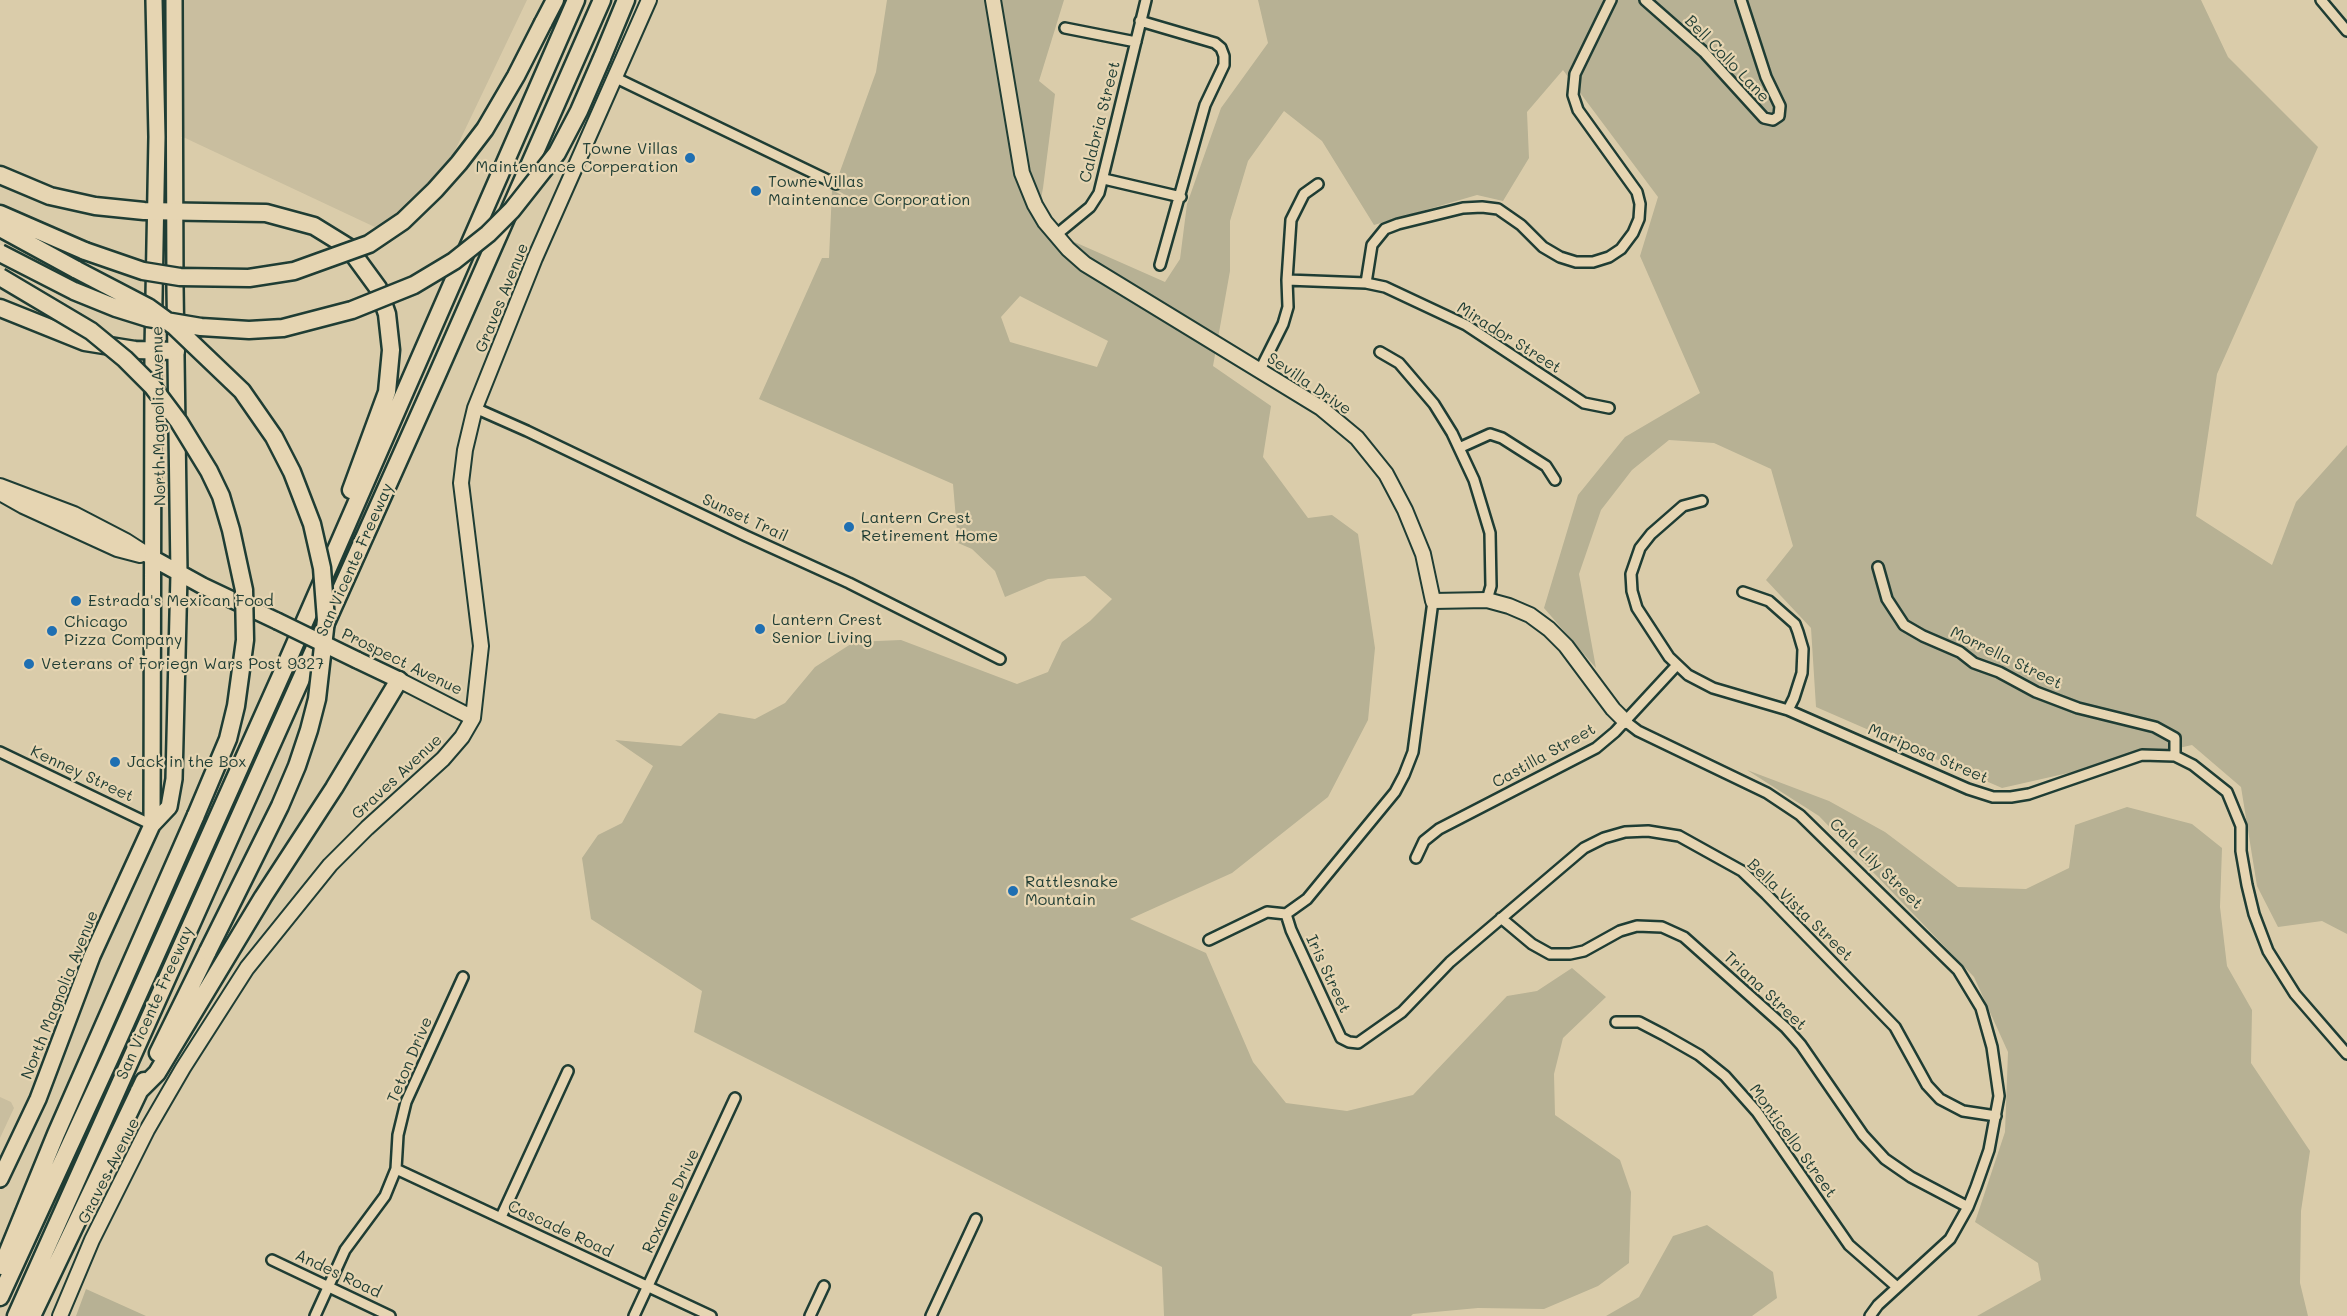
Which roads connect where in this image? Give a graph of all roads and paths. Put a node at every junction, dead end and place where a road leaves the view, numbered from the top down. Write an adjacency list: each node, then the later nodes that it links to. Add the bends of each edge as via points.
1 (154, 0): 25 (main road, North Magnolia Avenue)
2 (174, 0): 24 (main road, North Magnolia Avenue)
3 (555, 0): 26 (highway, bridge, via 486,129 435,190 403,221 369,244 294,271 249,278 180,277 143,271 85,251)
4 (576, 0): 53 (highway, San Vicente Freeway)
5 (602, 0): 86 (highway, San Vicente Freeway)
6 (626, 0): 29 (highway, bridge, via 557,153 488,234 414,285 352,310 283,328 249,330 148,318 74,291)
7 (649, 0): 18 (street, Graves Avenue)
8 (993, 0): 28 (street, Sevilla Drive, via 1022,173 1035,205)
9 (1146, 0): 14 (street, Calabria Street)
10 (1611, 0): 33 (street, via 1575,75 1574,94 1578,110 1637,192 1639,219 1622,249 1609,258 1576,262 1543,247 1498,209 1462,208 1385,229 1372,245)
11 (1645, 0): 12 (street, Bell Collo Lane, via 1704,52 1764,118 1773,120 1779,116 1780,106 1766,77)
12 (1741, 0)
13 (2321, 0): 16 (street)
14 (1140, 21): 17 (street, Calabria Street); 23 (street, via 1215,43 1224,56 1224,65 1205,105)
15 (1065, 28): 17 (street)
16 (2347, 31)
17 (1136, 42): 20 (street, Calabria Street)
18 (616, 78): 21 (street); 39 (street, Graves Avenue, via 535,258)
19 (0, 175): 25 (highway, via 65,200)
20 (1104, 179): 23 (street); 28 (street, Calabria Street, via 1090,207)
21 (836, 184)
22 (1318, 184): 32 (street, via 1304,194 1291,220)
23 (1181, 197): 30 (street)
24 (176, 210): 25 (highway); 36 (main road, North Magnolia Avenue); 53 (highway, via 266,213 314,226 348,247 360,261 378,288 387,314 391,351 387,392)
25 (154, 211): 35 (main road, North Magnolia Avenue)
26 (0, 214)
27 (0, 228): 71 (highway, bridge, via 148,307 174,326 242,391 274,437 292,472 312,524 322,568 326,620 317,699 297,766)
28 (1056, 236): 38 (street, Sevilla Drive, via 1085,264)
29 (0, 253)
30 (1160, 265)
31 (0, 277): 80 (highway, bridge, via 91,332 125,359 179,422 221,496 244,590 245,640 228,739)
32 (1287, 280): 33 (street, Mirador Street); 38 (street, via 1288,307)
33 (1366, 283): 40 (street, Mirador Street, via 1385,286 1466,326 1584,403)
34 (0, 308): 35 (highway, via 86,342)
35 (153, 350): 36 (highway); 46 (main road, North Magnolia Avenue)
36 (176, 351): 48 (main road, North Magnolia Avenue)
37 (1380, 352): 41 (street, via 1399,363 1423,389)
38 (1260, 370): 51 (street, Sevilla Drive, via 1357,438 1386,474 1423,554)
39 (475, 408): 52 (street, Sunset Trail, via 849,583); 57 (street, Graves Avenue, via 461,483 480,646)
40 (1610, 408)
41 (1459, 448): 42 (street, via 1490,434 1546,466); 50 (street, via 1474,480 1490,533 1491,586)
42 (1555, 480)
43 (0, 486): 46 (street, Prospect Avenue, via 74,514)
44 (0, 493): 46 (street, Prospect Avenue, via 117,549)
45 (1702, 501): 54 (street, Mariposa Street, via 1683,506 1651,534 1635,556 1631,574 1637,609)
46 (154, 559): 48 (main road, Prospect Avenue); 61 (main road, North Magnolia Avenue)
47 (1878, 567): 60 (street, Morrella Street, via 1887,599 1904,625 2036,692 2078,708 2155,727 2175,738)
48 (179, 574): 55 (main road, Prospect Avenue, bridge); 61 (main road, North Magnolia Avenue, via 174,779 169,807)
49 (1743, 591): 56 (street, via 1769,601 1795,624 1803,650 1802,673)
50 (1487, 600): 51 (street, Cala Lily Street); 58 (street, Cala Lily Street, via 1520,610 1549,629)
51 (1433, 602): 63 (street, Sevilla Drive, via 1413,752 1404,775 1395,792 1307,899)
52 (1000, 660)
53 (287, 662): 85 (highway, San Vicente Freeway)
54 (1677, 665): 56 (street, Mariposa Street, via 1713,688); 58 (street, Castilla Street)
55 (399, 680): 57 (street, Prospect Avenue); 71 (highway, via 157,1074)
56 (1788, 710): 60 (street, Mariposa Street, via 1993,797 2029,794 2142,755)
57 (473, 718): 88 (street, Graves Avenue, via 443,759 330,865 247,968 147,1130 92,1240)
58 (1625, 720): 62 (street, Castilla Street, via 1596,748 1439,829 1424,842); 73 (street, Cala Lily Street, via 1638,731 1767,793 1800,814 1950,962 1974,995 1989,1034 1999,1096)
59 (0, 752): 61 (street, Kenney Street)
60 (2175, 756): 69 (street, Mariposa Street, via 2227,792 2241,826 2247,885 2268,951 2295,994)
61 (152, 825): 75 (main road, North Magnolia Avenue, via 92,956 38,1099)
62 (1416, 858)
63 (1286, 914): 65 (street, via 1268,912); 68 (street, Iris Street, via 1341,1038)
64 (1501, 918): 68 (street, Bella Vista Street, via 1449,962 1402,1012 1358,1043); 73 (street, Bella Vista Street, via 1584,848 1604,838 1648,831 1689,840 1742,871 1895,1026 1927,1085 1940,1099 1963,1111); 76 (street, Triana Street, via 1551,954 1584,951 1636,926 1662,927 1684,937 1786,1028 1863,1135 1885,1159 1911,1178)
65 (1209, 940)
66 (463, 977): 74 (street, Teton Drive, via 406,1102 398,1135)
67 (1616, 1022): 84 (street, Monticello Street, via 1639,1022 1694,1051 1725,1076 1756,1112 1849,1245)
68 (1349, 1042)
69 (2347, 1054)
70 (568, 1071): 77 (street)
71 (139, 1091): 87 (highway)
72 (735, 1098): 83 (street, Roxanne Drive)
73 (1996, 1116): 76 (street, Cala Lily Street, via 1989,1150)
74 (396, 1170): 77 (street, Cascade Road); 82 (street, Teton Drive, via 385,1196 345,1250)
75 (0, 1179)
76 (1968, 1207): 84 (street, Cala Lily Street, via 1950,1239)
77 (501, 1217): 83 (street, Cascade Road)
78 (976, 1219): 94 (street)
79 (272, 1260): 82 (street, Andes Road)
80 (0, 1272)
81 (824, 1286): 93 (street)
82 (328, 1287): 89 (street, Teton Drive); 90 (street, Andes Road)
83 (648, 1287): 91 (street, Roxanne Drive); 92 (street, Cascade Road)
84 (1897, 1287): 95 (street, Cala Lily Street)
85 (0, 1298)
86 (16, 1316)
87 (32, 1316)
88 (60, 1316)
89 (315, 1316)
90 (390, 1316)
91 (634, 1316)
92 (711, 1316)
93 (810, 1316)
94 (931, 1316)
95 (1870, 1316)

